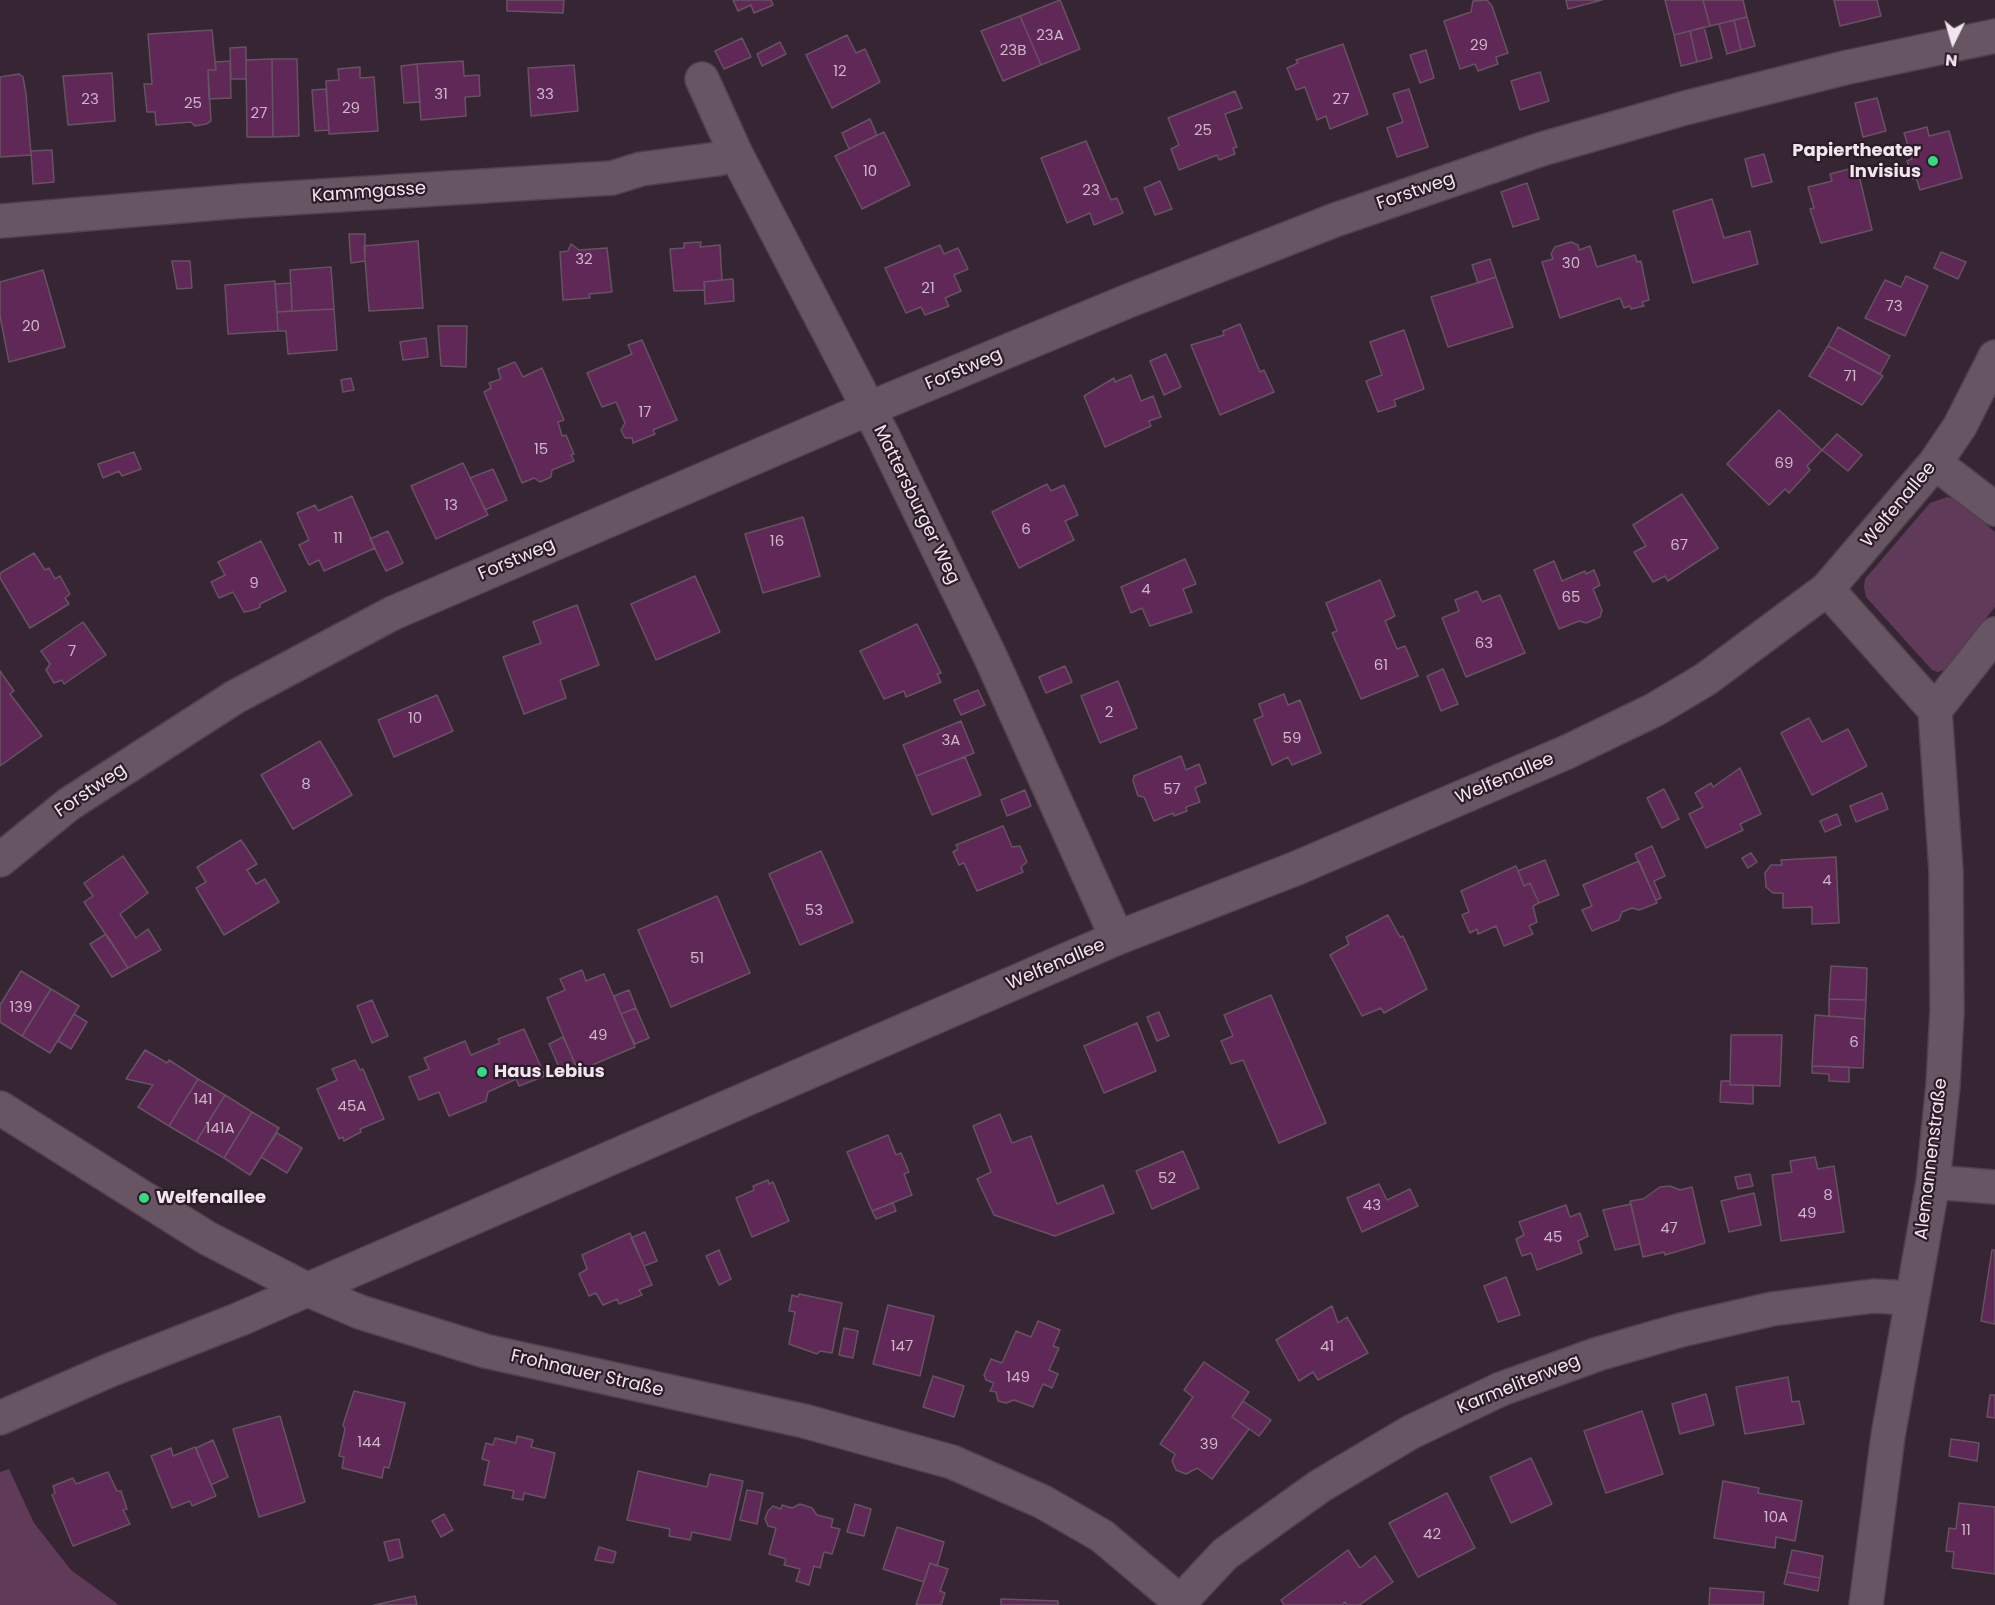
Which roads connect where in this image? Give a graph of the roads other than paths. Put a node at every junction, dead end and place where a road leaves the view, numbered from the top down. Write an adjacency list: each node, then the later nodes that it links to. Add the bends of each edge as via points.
1 (1995, 36): 6 (street, Forstweg, via 1844,68 1542,149 1324,224)
2 (702, 79): 3 (street, Mattersburger Weg)
3 (736, 154): 4 (street, Kammgasse, via 641,169 612,178 253,200); 6 (street, Mattersburger Weg)
4 (0, 221)
5 (1995, 357): 7 (street, Welfenallee, via 1960,426)
6 (868, 410): 12 (street, Forstweg, via 393,614 235,697 69,804); 13 (street, Mattersburger Weg, via 990,656)
7 (1935, 463): 8 (street); 9 (street, Welfenallee)
8 (1995, 509)
9 (1827, 589): 11 (street); 13 (street, Welfenallee, via 1706,680 1654,710 1297,868)
10 (1995, 634): 11 (street)
11 (1935, 710): 15 (street, Alemannenstraße, via 1946,871 1947,1011)
12 (0, 860)
13 (1118, 938): 17 (street, Welfenallee)
14 (0, 1108): 17 (street, Frohnauer Straße, via 207,1238)
15 (1933, 1182): 16 (street); 18 (street, Alemannenstraße)
16 (1995, 1187)
17 (306, 1289): 19 (street, Welfenallee); 20 (street, Frohnauer Straße, via 360,1312 484,1351 804,1421 952,1462 1043,1502 1102,1536)
18 (1911, 1298): 20 (street, Karmeliterweg, via 1873,1296 1772,1309 1598,1354 1501,1389 1410,1432 1320,1486 1225,1554); 21 (street, Alemannenstraße, via 1888,1436)
19 (0, 1418)
20 (1183, 1603)
21 (1873, 1604)

